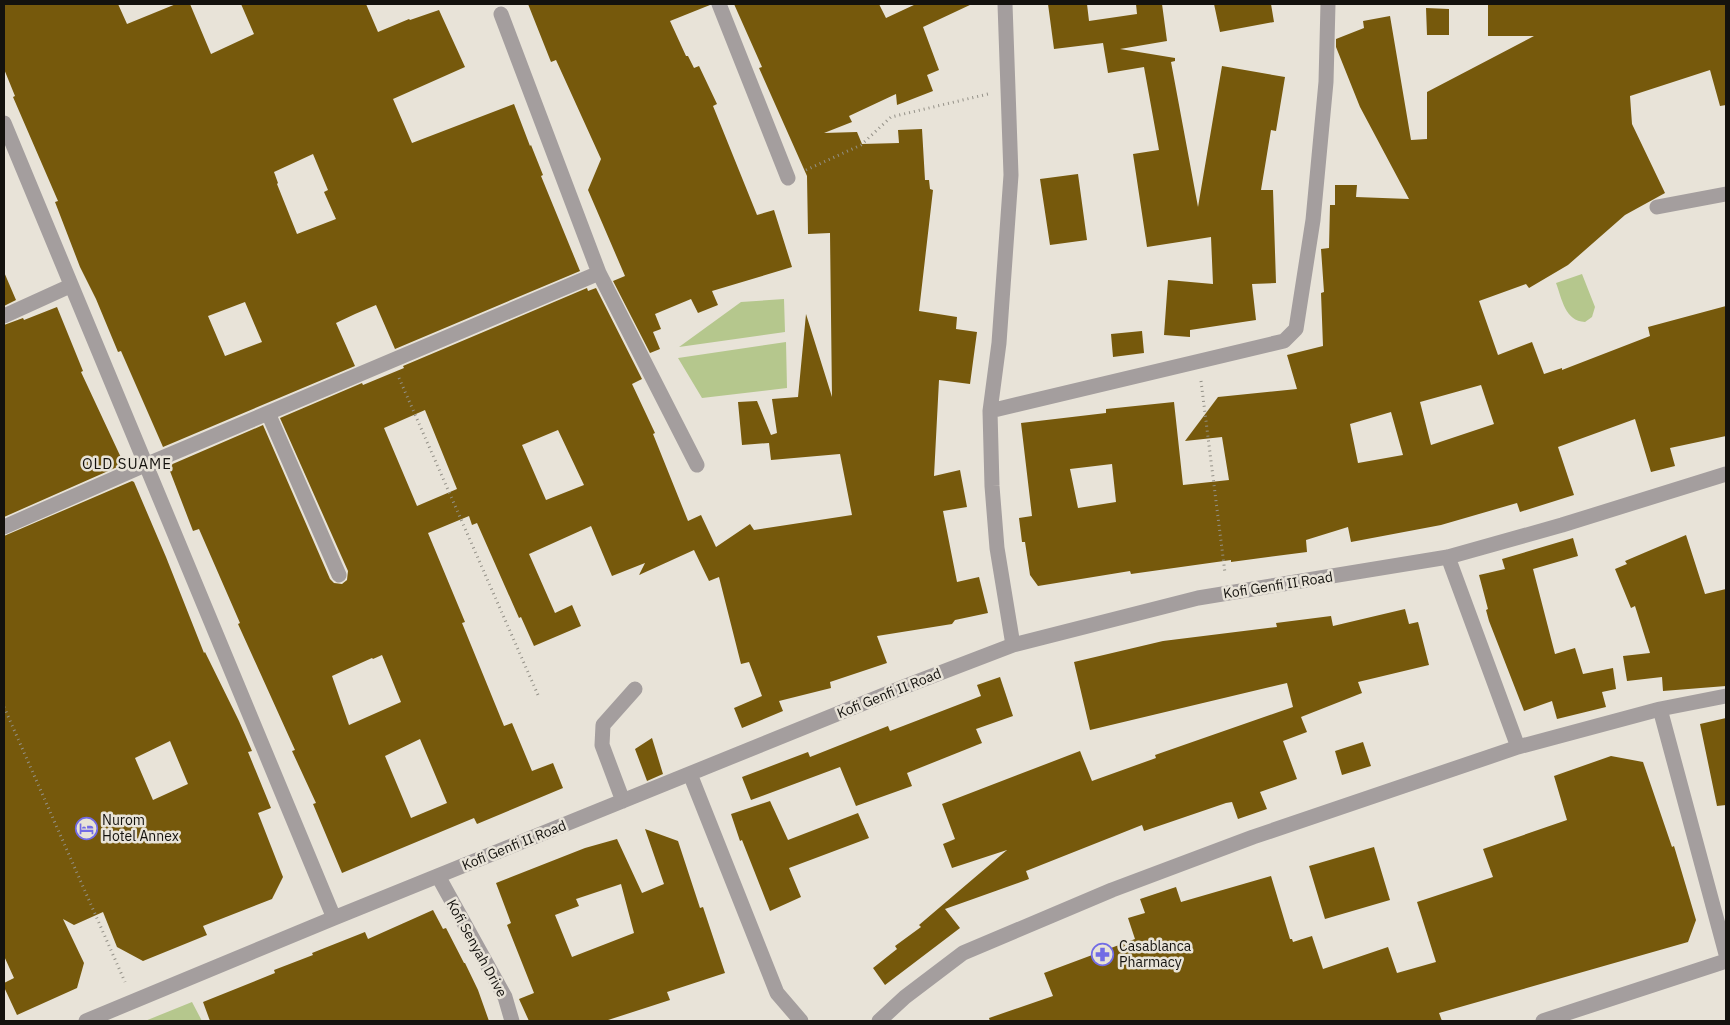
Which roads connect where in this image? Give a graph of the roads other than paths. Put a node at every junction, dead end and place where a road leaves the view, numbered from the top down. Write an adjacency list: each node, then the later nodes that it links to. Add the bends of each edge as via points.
1 (719, 4): 6 (street)
2 (1005, 4): 12 (street, via 1011,176)
3 (1328, 4): 12 (street, via 1326,82 1313,220 1296,329 1284,342)
4 (501, 14): 9 (street)
5 (4, 123): 10 (street)
6 (788, 178)
7 (1726, 194): 8 (street)
8 (1657, 207)
9 (599, 273): 13 (street); 15 (street)
10 (70, 286): 11 (street); 14 (street)
11 (4, 316)
12 (990, 411): 20 (street, via 997,548)
13 (268, 413): 14 (street); 19 (street)
14 (145, 465): 17 (street); 28 (street)
15 (697, 465)
16 (1726, 474): 18 (street, Kofi Genfi II Road)
17 (4, 527)
18 (1448, 557): 20 (street, Kofi Genfi II Road, via 1198,598); 24 (street)
19 (340, 575)
20 (1013, 645): 25 (street, Kofi Genfi II Road)
21 (635, 689): 26 (street, via 603,725 602,745)
22 (1726, 696): 23 (street)
23 (1660, 709): 24 (street); 29 (street)
24 (1518, 747): 34 (street, via 1112,890 963,953)
25 (690, 774): 26 (street, Kofi Genfi II Road); 33 (street, via 778,992)
26 (623, 801): 27 (street, Kofi Genfi II Road)
27 (438, 876): 28 (street, Kofi Genfi II Road); 32 (street, Kofi Senyah Drive, via 505,997)
28 (334, 918): 31 (street, Kofi Genfi II Road)
29 (1726, 954)
30 (1726, 961): 35 (street)
31 (86, 1021)
32 (512, 1021)
33 (801, 1021)
34 (879, 1021)
35 (1543, 1021)

